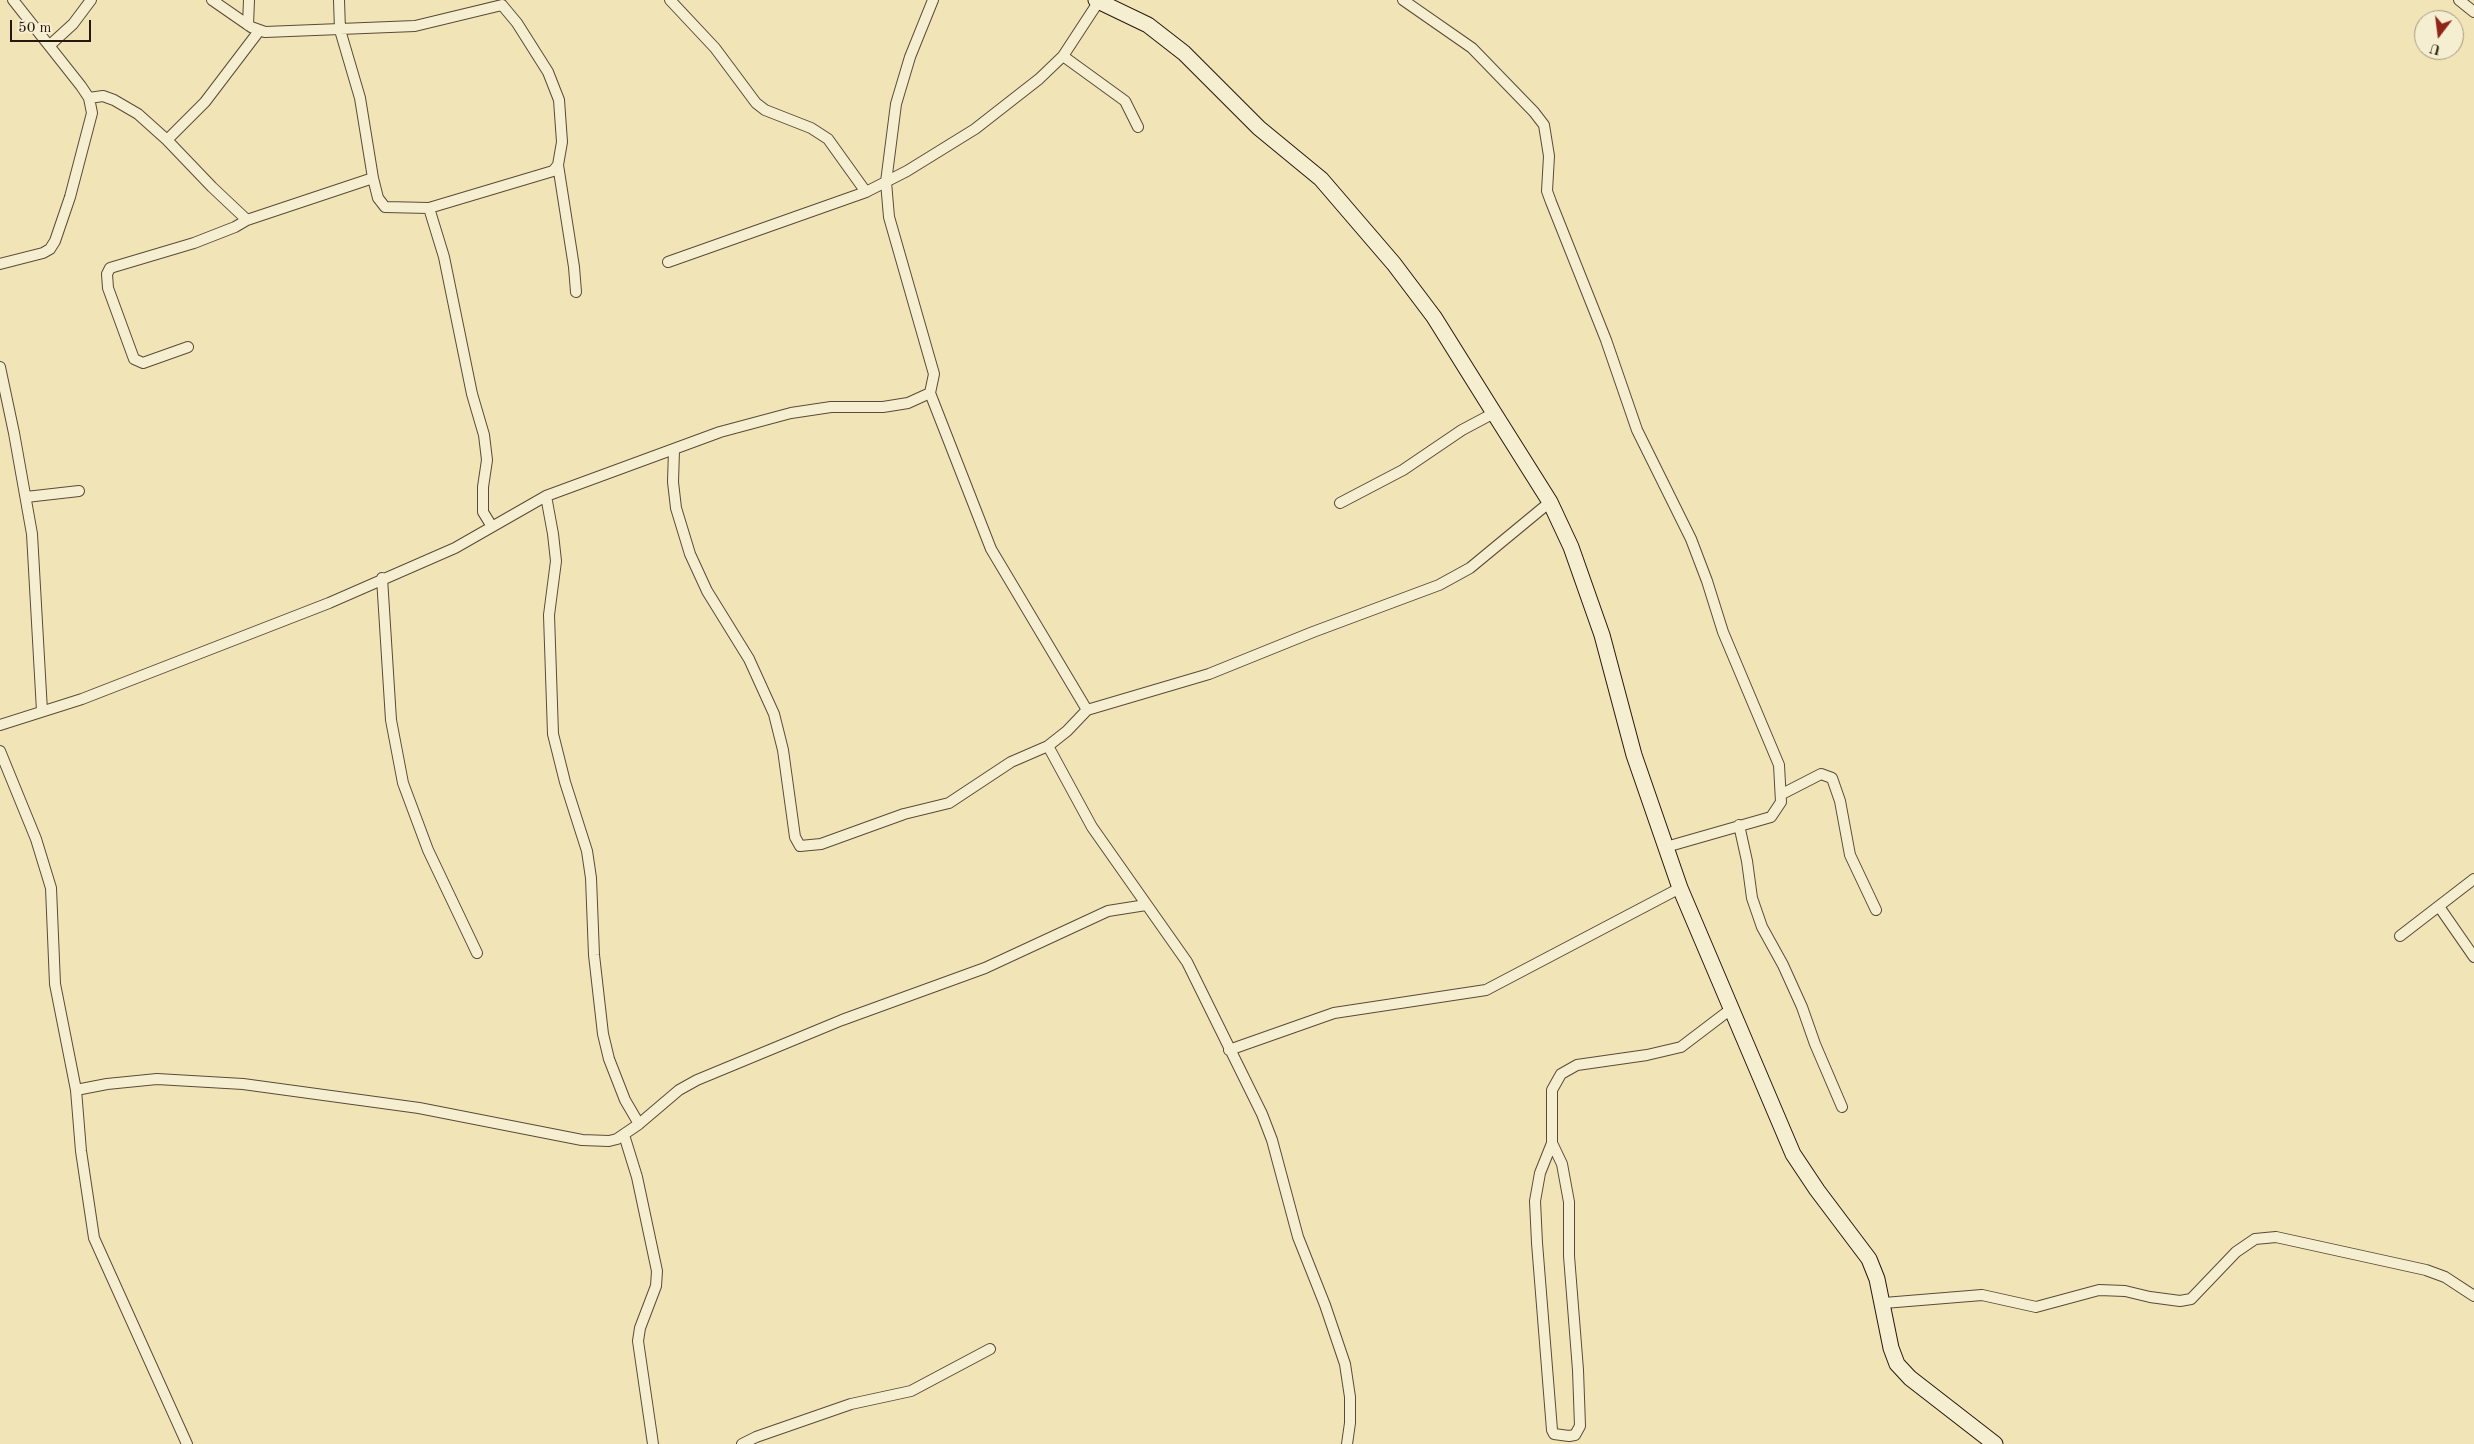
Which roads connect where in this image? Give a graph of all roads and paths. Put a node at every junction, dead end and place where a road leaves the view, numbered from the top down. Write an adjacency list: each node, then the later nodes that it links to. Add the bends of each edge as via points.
1 (13, 0): 16 (street)
2 (90, 0): 16 (street)
3 (212, 0): 13 (street)
4 (249, 0): 13 (street)
5 (338, 0): 14 (street)
6 (670, 0): 24 (street, via 715,48 756,103 828,139)
7 (933, 0): 23 (street, via 910,57 896,104)
8 (1403, 0): 48 (street, via 1472,48 1544,125 1551,202 1606,340 1637,430 1691,539 1723,632 1767,732 1779,765)
9 (2459, 0): 12 (street)
10 (1097, 1): 17 (street); 34 (street, via 1148,26 1184,53 1259,128 1332,190 1434,317)
11 (500, 2): 14 (street, via 415,26); 21 (street, via 538,55 559,100 562,142)
12 (2474, 12)
13 (248, 25): 15 (street)
14 (340, 30): 15 (street); 22 (street, via 360,98)
15 (259, 31): 20 (street, via 205,102)
16 (50, 45): 18 (street)
17 (1063, 56): 19 (street, via 1125,101); 23 (street, via 997,114)
18 (89, 98): 20 (street, via 103,96 114,100 138,114); 28 (street, via 92,113 55,242 48,251)
19 (1138, 127)
20 (167, 140): 26 (street)
21 (558, 164): 25 (street, via 553,171 540,176); 29 (street)
22 (374, 178): 25 (street, via 378,198 385,207); 26 (street)
23 (886, 182): 24 (street); 33 (street, via 889,217 934,374)
24 (866, 192): 27 (street)
25 (429, 208): 41 (street, via 444,257 472,394 484,435 487,460 482,487 483,512)
26 (247, 220): 30 (street, via 235,228 194,243 109,270 108,288 134,359 143,363)
27 (668, 262)
28 (0, 264)
29 (576, 292)
30 (188, 347)
31 (0, 367): 32 (street)
32 (1, 378): 38 (street)
33 (930, 393): 35 (street, via 908,403 883,407 831,407 792,413 720,432); 43 (street, via 991,549)
34 (1494, 413): 39 (street); 40 (street, via 1462,430 1403,470)
35 (674, 450): 37 (street); 46 (street, via 676,508 690,554 707,591 749,659 774,714 783,750 795,837 800,846 821,844 904,814 949,803 1011,762)
36 (79, 491): 38 (street)
37 (546, 496): 41 (street); 63 (street, via 556,561 549,615 553,734 587,851 603,1034 625,1100)
38 (26, 497): 44 (street, via 32,534)
39 (1550, 502): 43 (street, via 1470,568 1439,585 1209,674); 50 (street, via 1571,546 1602,634 1634,755)
40 (1340, 503)
41 (491, 525): 42 (street, via 454,548)
42 (382, 578): 44 (street, via 329,603 82,699); 57 (street, via 391,720 401,775 428,850)
43 (1087, 710): 46 (street)
44 (42, 711): 45 (street)
45 (0, 725)
46 (1048, 746): 53 (street, via 1092,827)
47 (0, 751): 61 (street, via 36,839 50,888 54,975)
48 (1782, 794): 49 (street, via 1781,802 1771,817); 55 (street, via 1821,774 1832,778 1840,801 1850,855)
49 (1739, 825): 50 (street); 62 (street, via 1752,898 1762,927 1802,1007)
50 (1666, 846): 52 (street)
51 (2474, 879): 54 (street)
52 (1680, 888): 59 (street); 60 (street, via 1486,990 1334,1013)
53 (1146, 905): 60 (street, via 1187,962); 63 (street, via 1108,911 985,968 842,1020 697,1080)
54 (2440, 908): 56 (street); 58 (street)
55 (1876, 910)
56 (2400, 936)
57 (477, 953)
58 (2474, 957)
59 (1731, 1009): 65 (street, via 1689,1042 1673,1050 1569,1068 1561,1074 1552,1090); 67 (street, via 1793,1154 1869,1259)
60 (1229, 1050): 72 (street, via 1272,1140 1298,1237 1345,1364 1350,1397)
61 (76, 1090): 64 (street, via 157,1080 218,1082 420,1108 582,1140 609,1141); 69 (street, via 94,1238)
62 (1842, 1107)
63 (639, 1124): 64 (street)
64 (624, 1135): 70 (street, via 637,1177 657,1271 656,1286 638,1341)
65 (1552, 1143): 65 (street, via 1562,1164 1569,1202 1580,1426 1575,1435 1569,1436 1554,1434 1552,1430 1537,1243 1535,1201 1540,1173)
66 (2474, 1296): 67 (street, via 2445,1277 2426,1270 2276,1236 2254,1240 2236,1252 2191,1299 2180,1301 2125,1291 2099,1290 2036,1307 1982,1295)
67 (1884, 1303): 73 (street, via 1891,1348 1903,1372)
68 (990, 1349): 71 (street, via 910,1391 851,1404)
69 (186, 1444)
70 (654, 1444)
71 (742, 1444)
72 (1347, 1444)
73 (1995, 1444)

